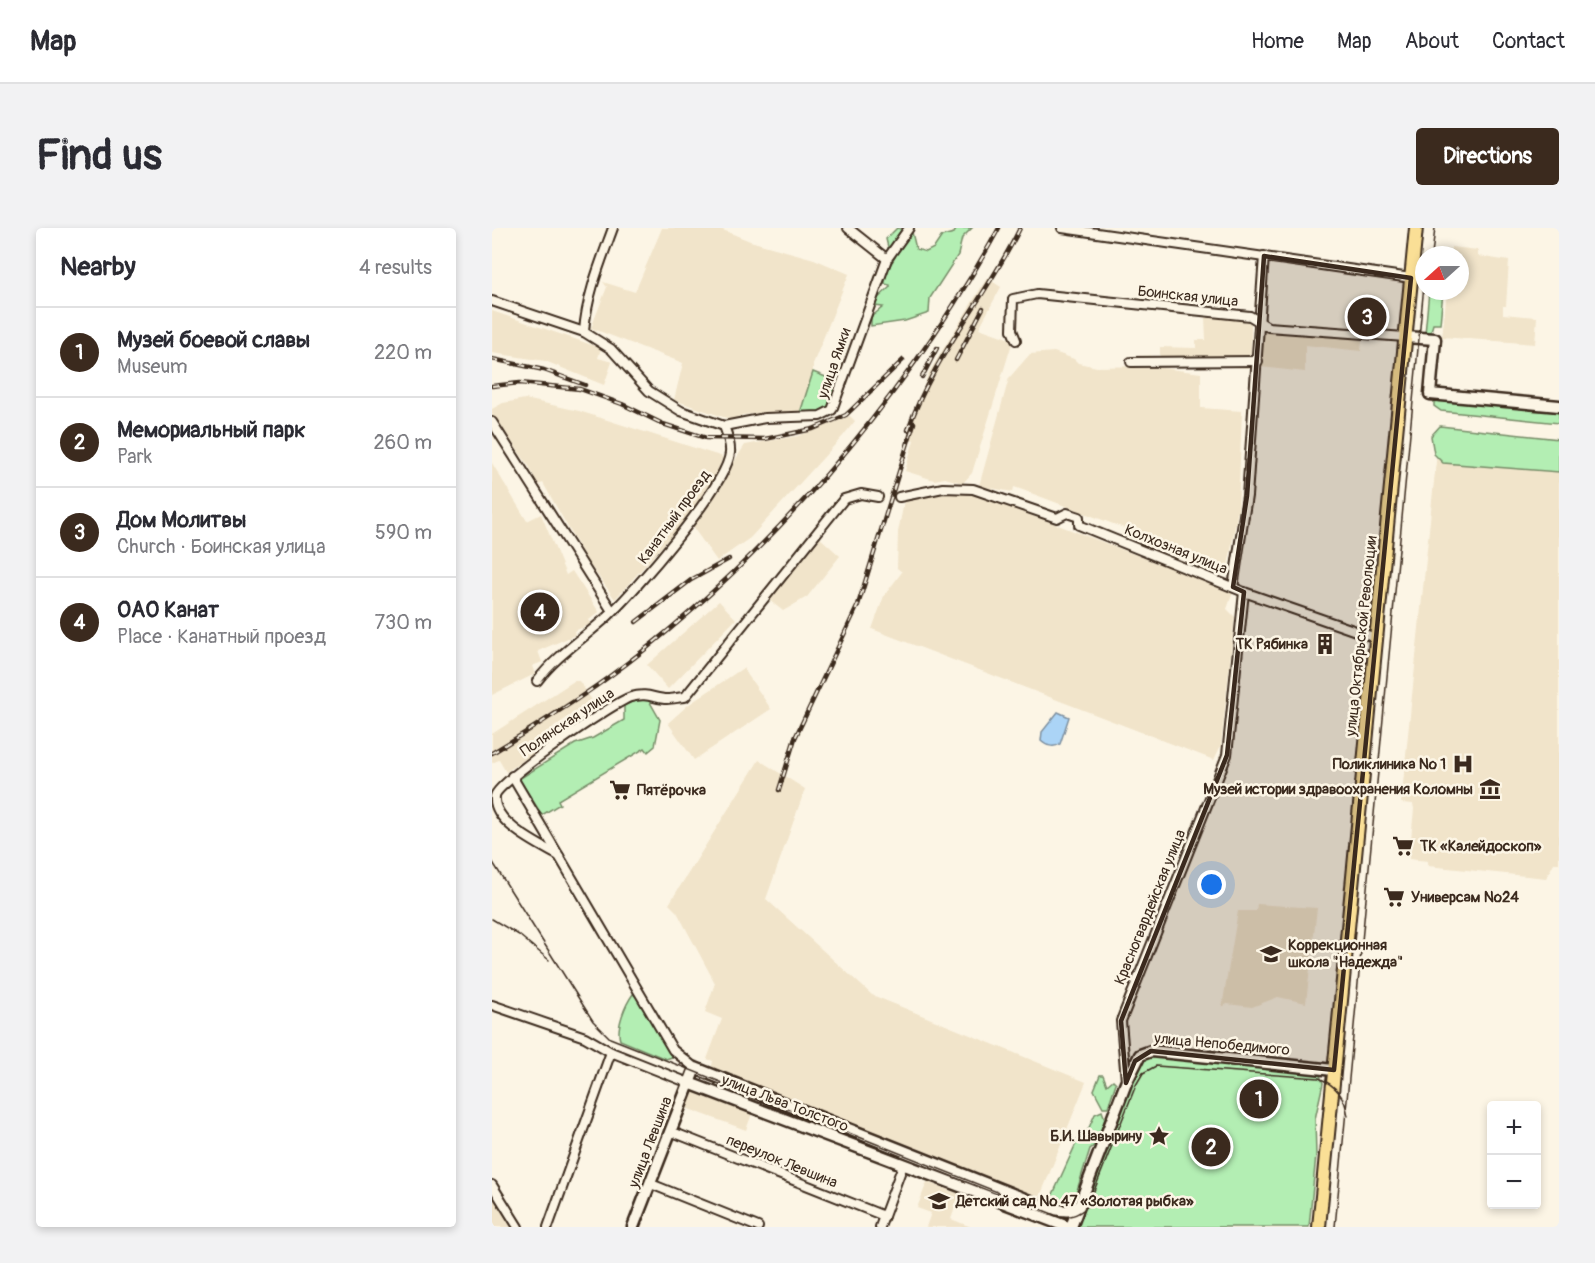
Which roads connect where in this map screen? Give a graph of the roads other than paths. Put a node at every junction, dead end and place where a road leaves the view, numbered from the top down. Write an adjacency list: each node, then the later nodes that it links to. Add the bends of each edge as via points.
1 (613, 228): 11 (street, via 599,267)
2 (848, 228): 7 (street)
3 (909, 228): 7 (street, улица Ямки)
4 (1062, 228): 6 (street)
5 (1416, 228): 8 (main road, улица Октябрьской Революции)
6 (1264, 256): 8 (street); 10 (street)
7 (887, 259): 18 (street, улица Ямки, via 831,410 820,416 765,418)
8 (1411, 278): 12 (main road, улица Октябрьской Революции)
9 (492, 301): 11 (street)
10 (1258, 322): 12 (street, Боинская улица, via 1268,327); 13 (street, Боинская улица, via 1250,316 1037,294 1013,299 1012,330); 14 (street)
11 (584, 333): 18 (street, via 611,349 649,391 681,411)
12 (1405, 337): 16 (street, via 1435,339 1430,394); 24 (main road, улица Октябрьской Революции)
13 (1016, 340)
14 (1258, 361): 15 (street); 21 (street, via 1247,496)
15 (1131, 362)
16 (1559, 406)
17 (492, 422): 23 (street)
18 (724, 426): 23 (street, Канатный проезд, via 730,452 726,467 640,584)
19 (878, 497): 26 (street, Полянская улица, via 861,494 844,499 685,697 666,699 651,694 622,701)
20 (899, 497): 21 (street, Колхозная улица, via 926,489 973,489 1057,518 1068,513 1079,517 1079,525)
21 (1233, 587): 22 (street, Колхозная улица)
22 (1244, 592): 24 (street, Колхозная улица); 33 (street, Красногвардейская улица, via 1227,755 1121,1021)
23 (612, 612): 25 (street, Канатный проезд, via 551,663)
24 (1376, 638): 31 (main road, улица Октябрьской Революции)
25 (537, 681)
26 (512, 776): 27 (street); 27 (street, Полянская улица, via 499,788 495,796 497,806 519,834)
27 (559, 856): 30 (street, via 673,1050)
28 (492, 1005): 29 (street, улица Льва Толстого, via 585,1037)
29 (611, 1052): 32 (street, улица Льва Толстого); 41 (street)
30 (695, 1068): 32 (street, улица Левшина); 38 (street, улица Льва Толстого, via 1050,1209 1067,1211)
31 (1334, 1070): 33 (street, улица Непобедимого, via 1151,1051 1135,1061); 46 (main road, улица Октябрьской Революции)
32 (689, 1083): 34 (street, улица Левшина); 35 (street, улица Льва Толстого)
33 (1126, 1083): 38 (street, Красногвардейская улица)
34 (670, 1131): 36 (street, улица Левшина); 39 (street, переулок Левшина)
35 (903, 1165): 39 (street); 45 (street, улица Льва Толстого)
36 (651, 1184): 42 (street, улица Левшина); 43 (street)
37 (492, 1185): 40 (street)
38 (1078, 1207): 45 (street, Красногвардейская улица)
39 (884, 1216): 44 (street)
40 (518, 1227)
41 (548, 1227)
42 (633, 1227)
43 (758, 1227)
44 (880, 1227)
45 (1070, 1227)
46 (1319, 1227)

